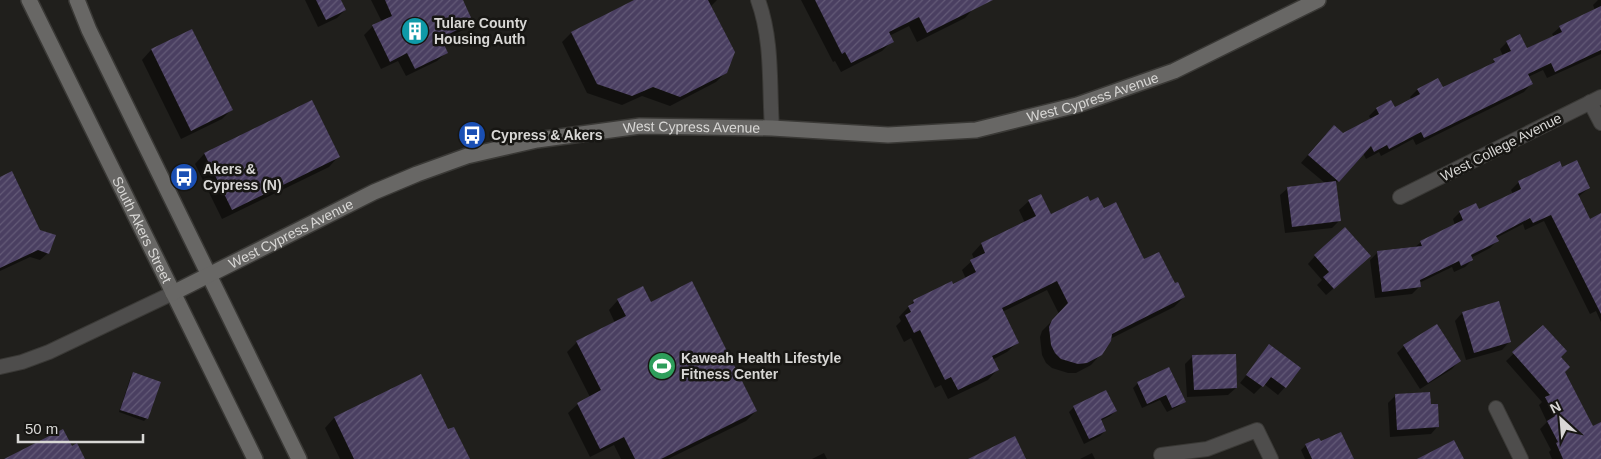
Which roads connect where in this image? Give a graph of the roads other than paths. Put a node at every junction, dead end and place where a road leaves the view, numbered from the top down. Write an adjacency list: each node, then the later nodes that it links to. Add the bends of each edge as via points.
1 (29, 0): 10 (street, South Akers Street)
2 (76, 0): 9 (street)
3 (758, 0): 7 (street, via 770,66)
4 (1318, 0): 7 (street, West Cypress Avenue, via 1174,72 1077,105 976,130 888,135)
5 (1596, 99): 6 (street); 8 (street, West College Avenue)
6 (1601, 123)
7 (772, 128): 9 (street, West Cypress Avenue, via 640,126 537,140 467,156 374,192)
8 (1400, 197)
9 (209, 275): 10 (street, West Cypress Avenue); 15 (street)
10 (173, 293): 11 (street, West Cypress Avenue, via 49,352); 14 (street, South Akers Street)
11 (0, 367)
12 (1496, 408): 17 (street)
13 (1161, 455): 16 (street, via 1208,449 1257,430)
14 (255, 459)
15 (300, 459)
16 (1271, 459)
17 (1521, 459)

